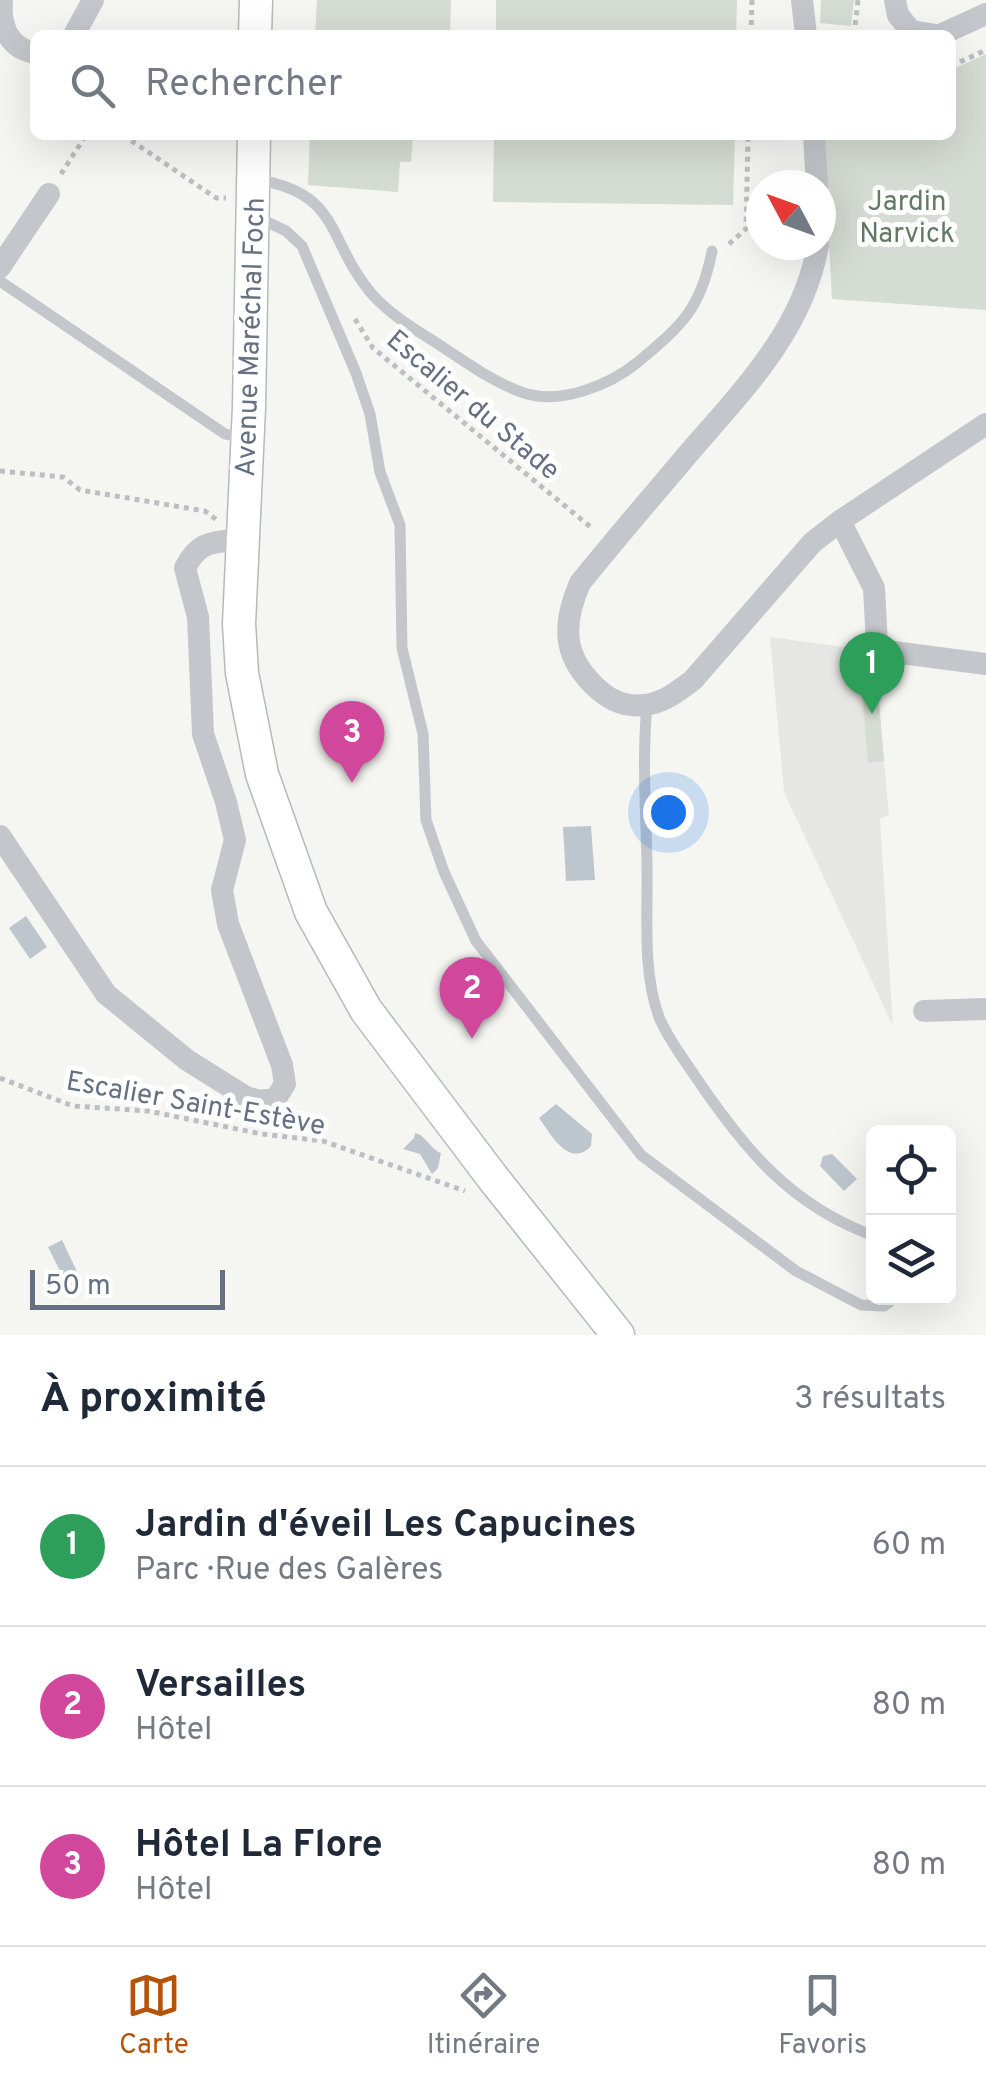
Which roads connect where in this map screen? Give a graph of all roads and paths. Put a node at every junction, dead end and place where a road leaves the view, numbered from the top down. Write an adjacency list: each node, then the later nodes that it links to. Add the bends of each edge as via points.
1 (2, 0): 16 (street, via 4,32)
2 (94, 0): 9 (street)
3 (256, 0): 10 (main road)
4 (752, 0): 11 (path)
5 (802, 0): 12 (street)
6 (858, 0): 13 (path)
7 (895, 0): 14 (street)
8 (986, 14): 15 (street)
9 (77, 30)
10 (256, 30)
11 (751, 30)
12 (805, 30)
13 (855, 30)
14 (910, 30)
15 (949, 30)
16 (30, 50)
17 (986, 50): 18 (path)
18 (956, 64)
19 (83, 140): 26 (path)
20 (130, 140): 27 (path, via 216,198)
21 (254, 140): 27 (main road, Avenue Maréchal Foch)
22 (748, 140): 24 (path)
23 (814, 140): 25 (street)
24 (747, 170)
25 (817, 170)
26 (49, 194): 31 (street)
27 (254, 198): 29 (lane, via 300,190 322,208 369,291 399,319 527,394 576,394 619,378 694,309); 35 (main road, Avenue Maréchal Foch); 49 (lane, via 302,246 370,414 380,472 400,525 402,648 424,734 426,820 476,941 641,1155 796,1270 861,1305)
28 (746, 228): 29 (path)
29 (712, 250)
30 (815, 260): 40 (street, via 790,326 760,371)
31 (0, 267)
32 (0, 281): 35 (lane, via 225,434)
33 (354, 318): 40 (path, Escalier du Stade, via 373,348)
34 (986, 424): 38 (street)
35 (247, 439): 39 (main road, Avenue Maréchal Foch)
36 (0, 471): 37 (path, via 63,477 80,490)
37 (205, 510)
38 (840, 520): 41 (street, via 874,588 877,646); 42 (street, via 792,563 693,680)
39 (243, 539): 43 (street, via 206,543 185,568 198,616 203,734 235,840 222,890 228,924 282,1065 285,1084 276,1098 246,1097 187,1060 106,994); 47 (main road, Avenue Maréchal Foch, via 242,674 262,774 299,882 366,1010)
40 (611, 544): 42 (street, via 571,604 572,659 605,695 624,705)
41 (986, 664)
42 (646, 705): 48 (lane, via 648,936 660,1019 749,1152 794,1192)
43 (0, 836)
44 (986, 1009): 45 (street)
45 (924, 1011)
46 (0, 1078): 47 (path, Escalier Saint-Estève, via 73,1106 148,1111 323,1141 477,1196)
47 (493, 1178): 50 (main road, Avenue Maréchal Foch)
48 (866, 1233)
49 (885, 1305)
50 (618, 1335)

